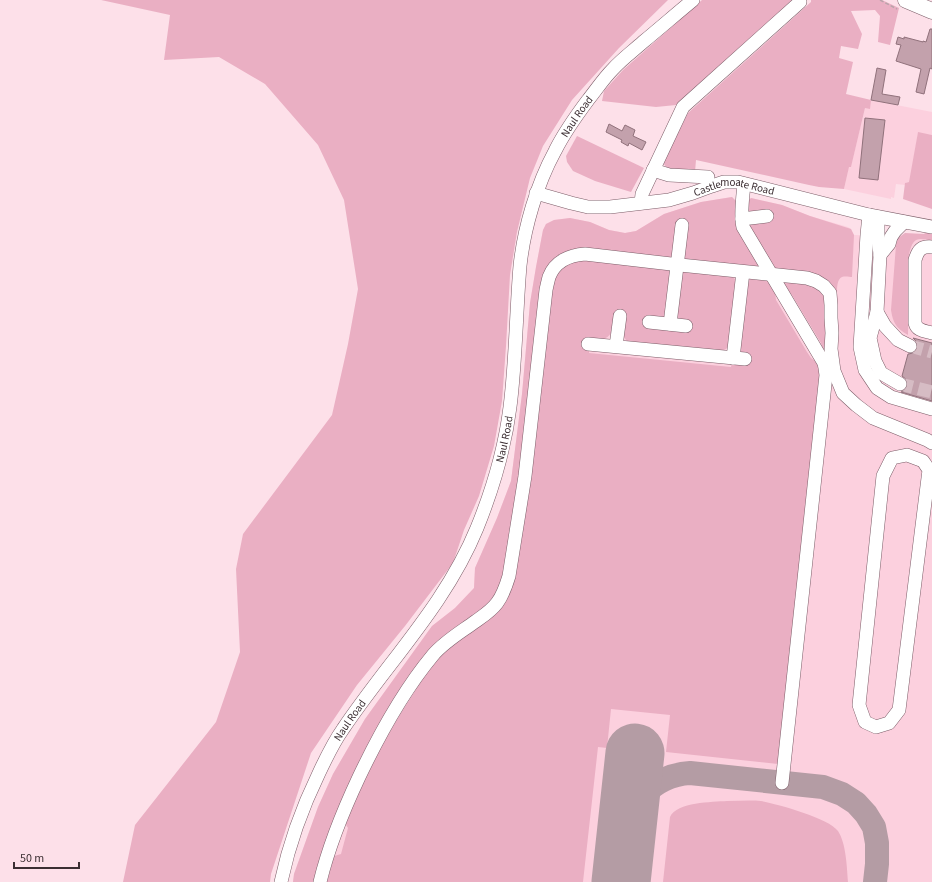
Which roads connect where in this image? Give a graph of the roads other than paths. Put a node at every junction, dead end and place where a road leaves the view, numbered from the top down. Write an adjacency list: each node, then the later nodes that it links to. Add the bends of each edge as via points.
1 (693, 0): 8 (street, Naul Road, via 614,68 595,90 563,136)
2 (906, 0): 4 (main road)
3 (800, 2): 5 (street, via 683,107)
4 (932, 11)
5 (653, 170): 6 (street, via 669,175); 9 (street, via 642,194)
6 (708, 177)
7 (744, 184): 9 (street, Castlemoate Road, via 724,182 693,194); 11 (street, Castlemoate Road); 12 (street)
8 (536, 193): 9 (street, Castlemoate Road, via 588,207); 35 (street, Naul Road, via 520,264 510,408 501,454 480,521 448,586 404,649 341,731 328,754 302,811)
9 (641, 203)
10 (767, 216): 12 (street)
11 (874, 216): 13 (street, Castlemoate Road); 17 (street); 31 (street, via 867,235 860,346 866,370 877,388 891,397)
12 (742, 219): 20 (street, via 743,227)
13 (904, 222): 15 (street, Castlemoate Road); 17 (street)
14 (682, 225): 18 (street)
15 (932, 227)
16 (932, 247): 26 (street, via 920,249 916,260 915,315 918,329)
17 (880, 255): 21 (street)
18 (677, 265): 19 (street); 24 (street); 36 (street, via 586,254 574,255 554,267 546,290 526,476 509,576 504,591 486,614 446,642 434,654 392,714 347,804)
19 (743, 272): 20 (street); 28 (street, via 739,359)
20 (772, 275): 32 (street, via 807,278 824,286 830,293 832,305 830,318 834,371 843,392 873,418); 34 (street, via 824,362 826,375)
21 (877, 312): 29 (street, via 889,331 898,340); 30 (street, via 870,338 875,361 881,373)
22 (620, 316): 28 (street)
23 (648, 322): 24 (street)
24 (670, 324): 25 (street)
25 (686, 326)
26 (932, 332)
27 (588, 344): 28 (street)
28 (616, 346)
29 (910, 346)
30 (900, 384)
31 (932, 409)
32 (932, 443)
33 (927, 527): 33 (street, via 929,470 923,461 907,455 892,458 883,476 859,705 865,722 876,727 889,723 899,710)
34 (782, 783)
35 (281, 882)
36 (320, 882)

